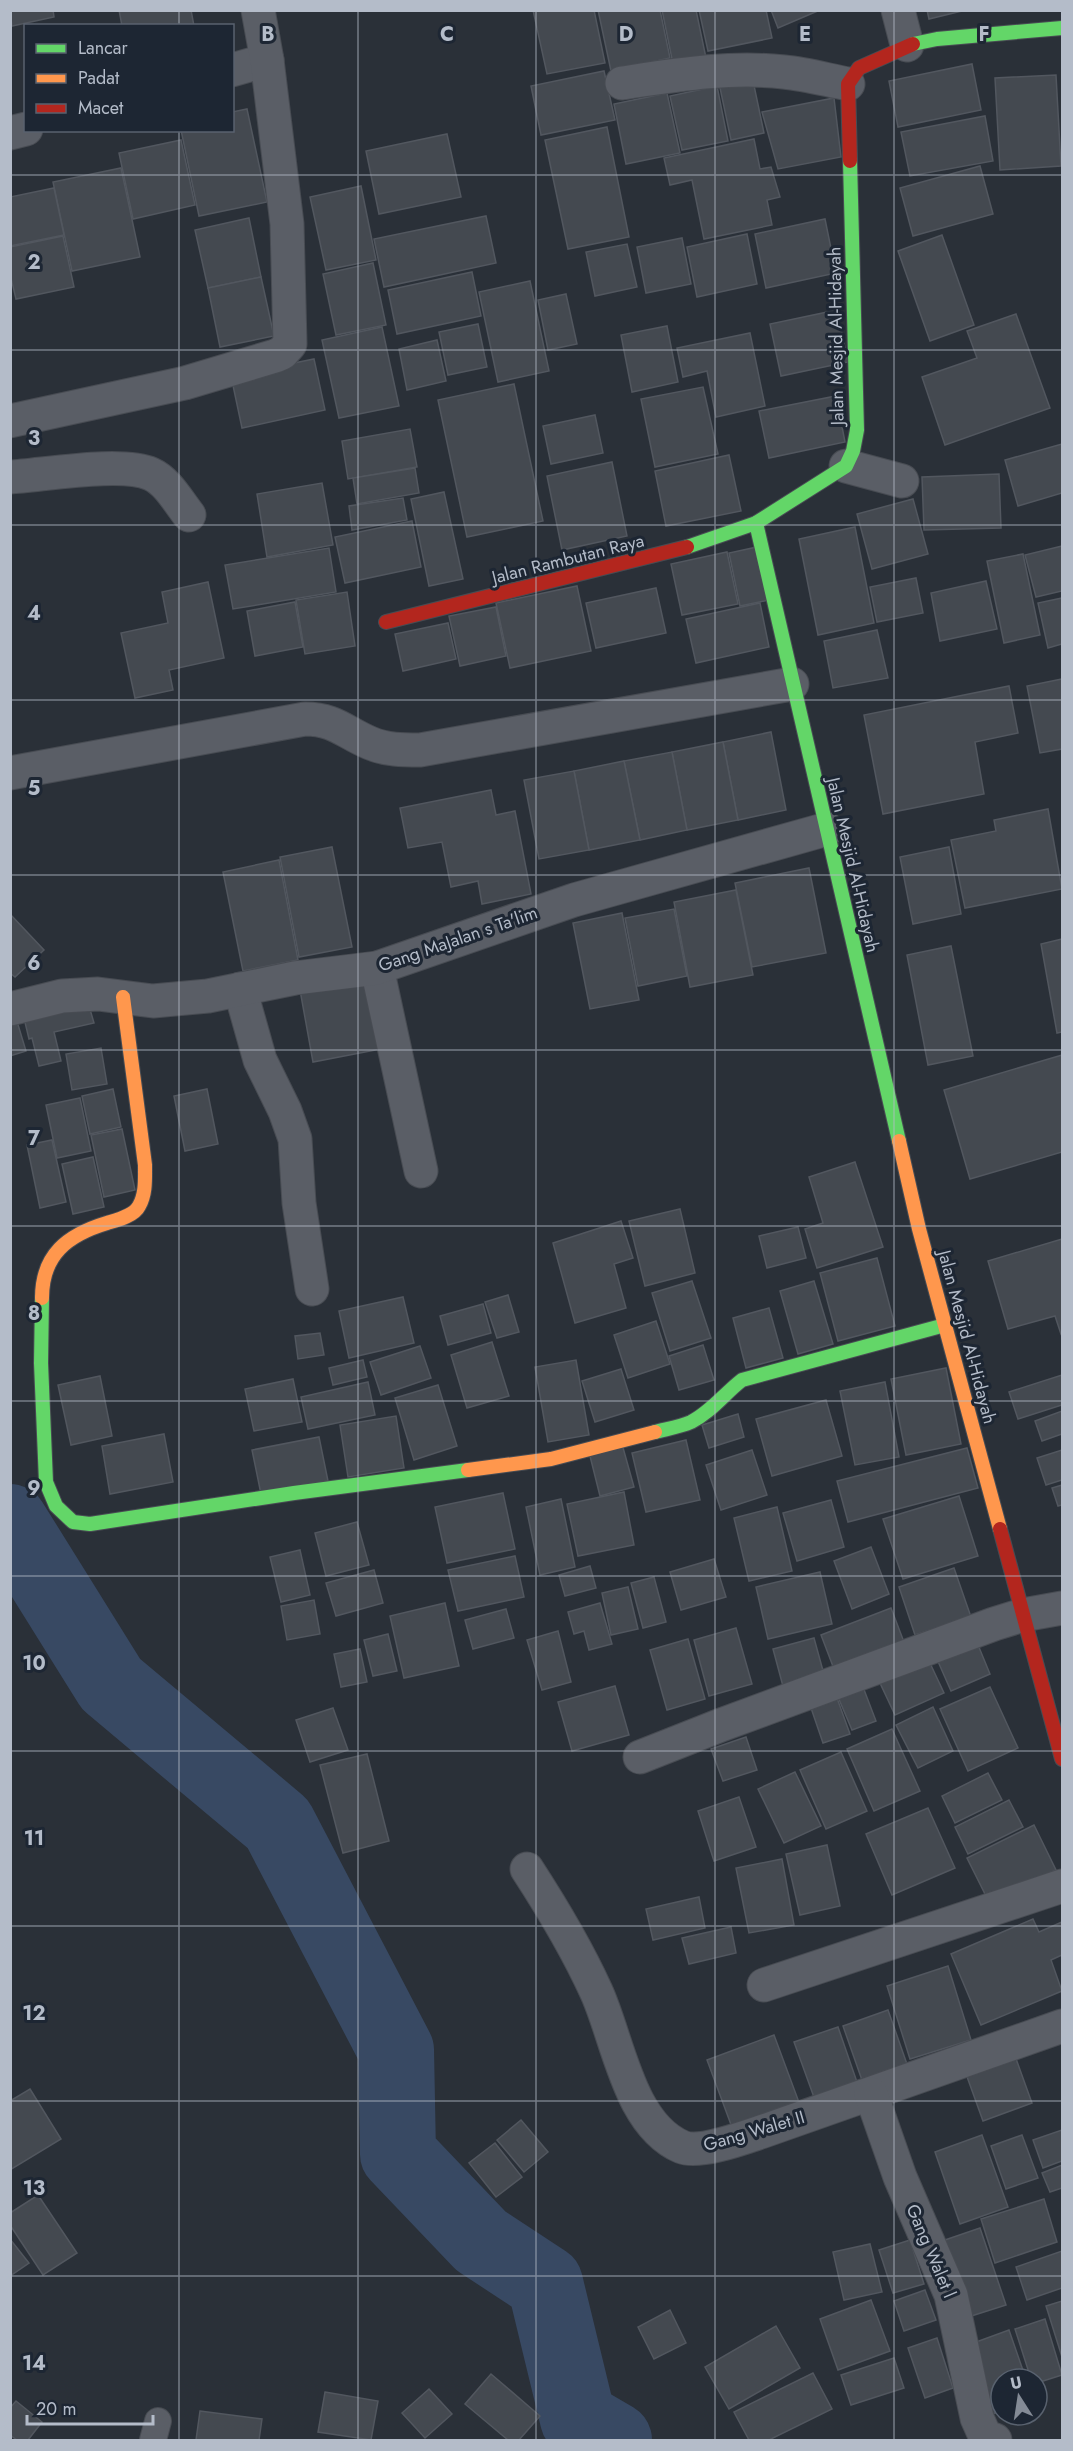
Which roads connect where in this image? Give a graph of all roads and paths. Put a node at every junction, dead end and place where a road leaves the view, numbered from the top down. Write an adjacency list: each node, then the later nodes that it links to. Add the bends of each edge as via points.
1 (258, 10): 5 (street)
2 (898, 10): 4 (street)
3 (1062, 28): 4 (street)
4 (907, 45): 8 (street, via 859,68)
5 (267, 60): 6 (street); 9 (street, via 287,224 292,336 287,350 185,383)
6 (234, 69)
7 (622, 83): 8 (street, via 753,70)
8 (849, 84): 10 (street, Jalan Mesjid Al-Hidayah, via 857,430)
9 (10, 421)
10 (846, 466): 12 (street); 14 (street)
11 (10, 477): 13 (street, via 124,468 152,474)
12 (902, 482)
13 (189, 514)
14 (756, 523): 15 (street, Jalan Rambutan Raya, via 681,549); 16 (street, Jalan Mesjid Al-Hidayah)
15 (386, 622)
16 (792, 684): 17 (street, via 420,750 391,750 369,743 337,724 304,719); 18 (street, Jalan Mesjid Al-Hidayah)
17 (10, 773)
18 (827, 829): 19 (street, Gang MaJalan s Ta'lim, via 574,900); 25 (street, Jalan Mesjid Al-Hidayah, via 919,1229)
19 (377, 968): 20 (street, Gang MaJalan s Ta'lim); 23 (street)
20 (240, 989): 21 (street, Gang MaJalan s Ta'lim, via 153,1001); 24 (street, via 260,1060 295,1139 299,1203)
21 (123, 997): 22 (street, Gang MaJalan s Ta'lim, via 62,996); 25 (street, via 145,1165 144,1193 132,1214 81,1234 60,1248 42,1282 46,1482 56,1506 74,1522 90,1524 551,1459 691,1422 742,1380)
22 (10, 1009)
23 (421, 1171)
24 (312, 1289)
25 (945, 1325): 27 (street, Jalan Mesjid Al-Hidayah)
26 (1062, 1608): 27 (street)
27 (1023, 1615): 28 (street); 29 (street, Jalan Mesjid Al-Hidayah)
28 (640, 1757)
29 (1062, 1759)
30 (527, 1869): 34 (street, Gang Walet II, via 561,1921 598,1994 622,2067 648,2117 665,2137 684,2148 717,2145)
31 (1062, 1886): 32 (street)
32 (764, 1985)
33 (1062, 2026): 34 (street, Gang Walet II)
34 (871, 2094): 35 (street, Gang Walet l, via 900,2177 951,2295 977,2418 985,2436)
35 (995, 2440)

